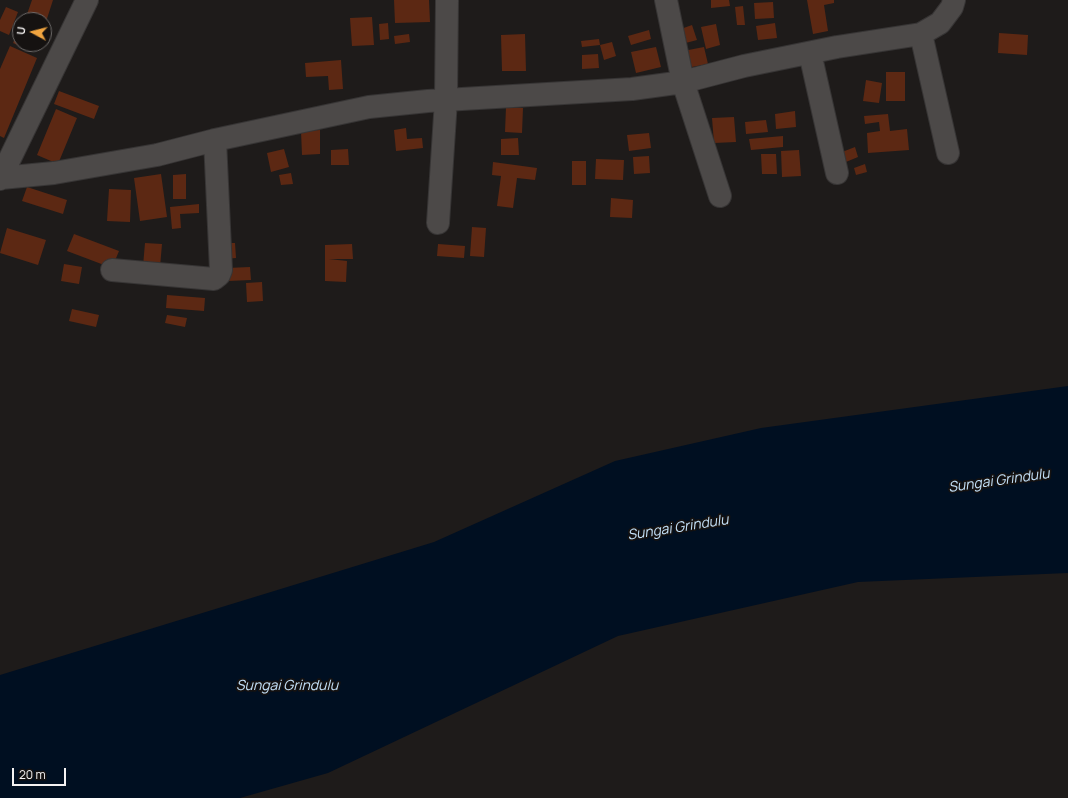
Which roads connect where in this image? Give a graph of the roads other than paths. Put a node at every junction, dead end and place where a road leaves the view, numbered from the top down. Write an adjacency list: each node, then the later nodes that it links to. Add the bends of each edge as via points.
1 (87, 0): 12 (street)
2 (447, 0): 8 (street)
3 (666, 0): 7 (street)
4 (954, 0): 5 (street, via 952,8 940,23)
5 (921, 34): 6 (street); 10 (street)
6 (810, 52): 7 (street); 11 (street)
7 (683, 82): 8 (street, via 632,89); 13 (street)
8 (446, 100): 9 (street, via 369,107); 14 (street)
9 (214, 140): 12 (street, via 157,154 54,173); 15 (street, via 221,270 219,275 214,279)
10 (948, 153)
11 (837, 173)
12 (0, 179)
13 (720, 196)
14 (438, 223)
15 (112, 270)

